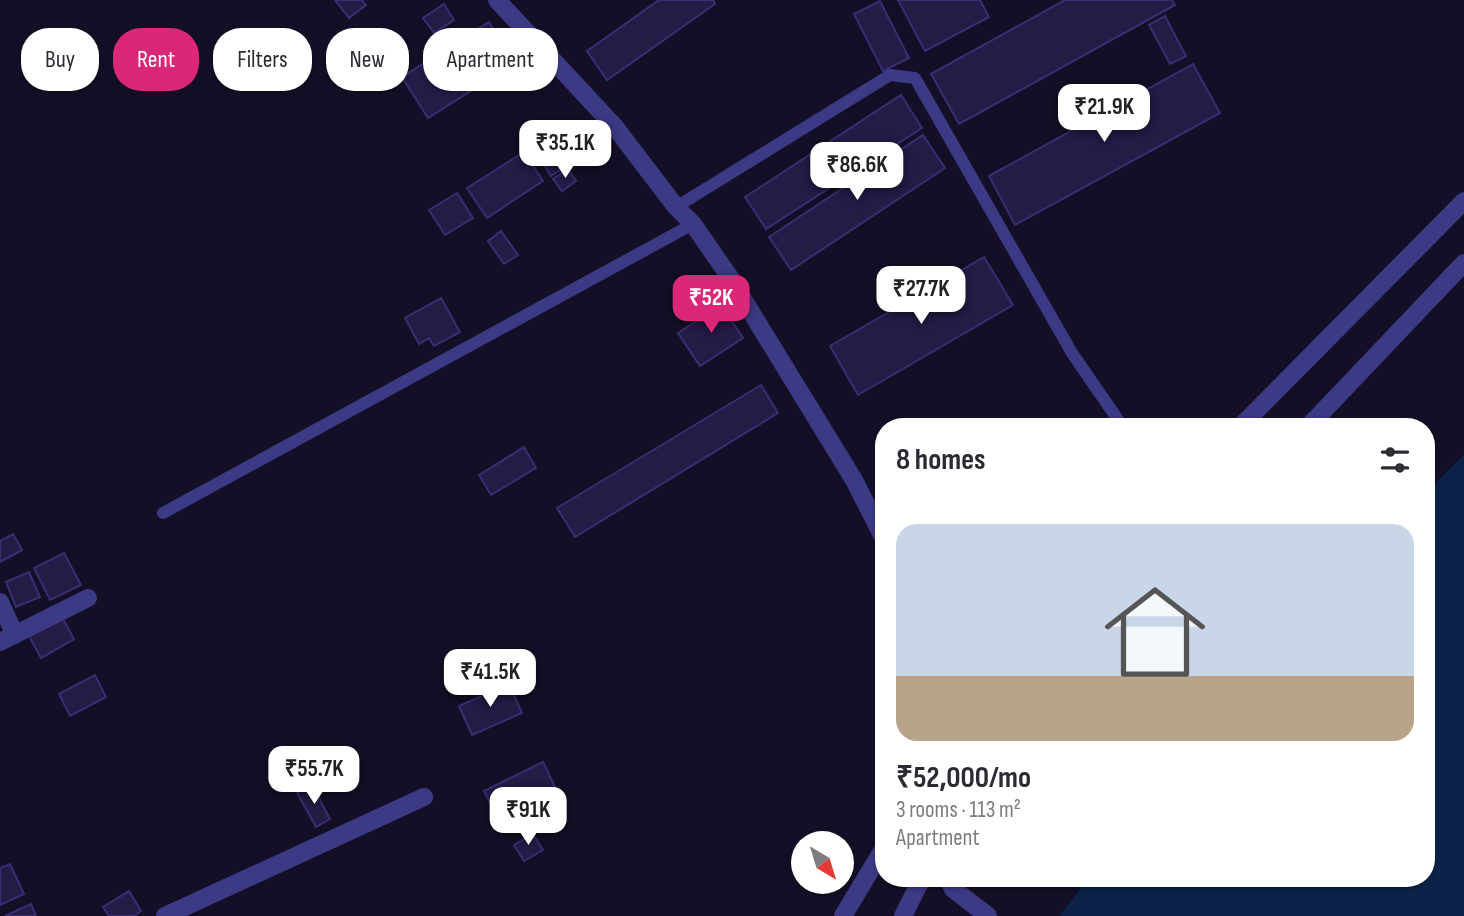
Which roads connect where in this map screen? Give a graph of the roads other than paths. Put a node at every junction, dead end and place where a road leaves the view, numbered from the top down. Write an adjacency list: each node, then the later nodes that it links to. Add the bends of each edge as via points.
1 (497, 0): 3 (street, via 615,127)
2 (1464, 201): 7 (street)
3 (676, 207): 4 (street); 6 (lane, via 890,75 915,78 1072,352)
4 (693, 224): 9 (lane); 10 (street, via 854,480)
5 (1464, 263): 8 (street)
6 (1117, 418)
7 (1249, 418)
8 (1317, 418)
9 (163, 513)
10 (875, 521)
11 (88, 598): 13 (street)
12 (0, 602): 13 (street)
13 (7, 639)
14 (424, 797): 19 (street)
15 (875, 863): 20 (street)
16 (918, 887): 21 (street)
17 (952, 887): 18 (street)
18 (985, 915)
19 (165, 916)
20 (844, 916)
21 (903, 916)

